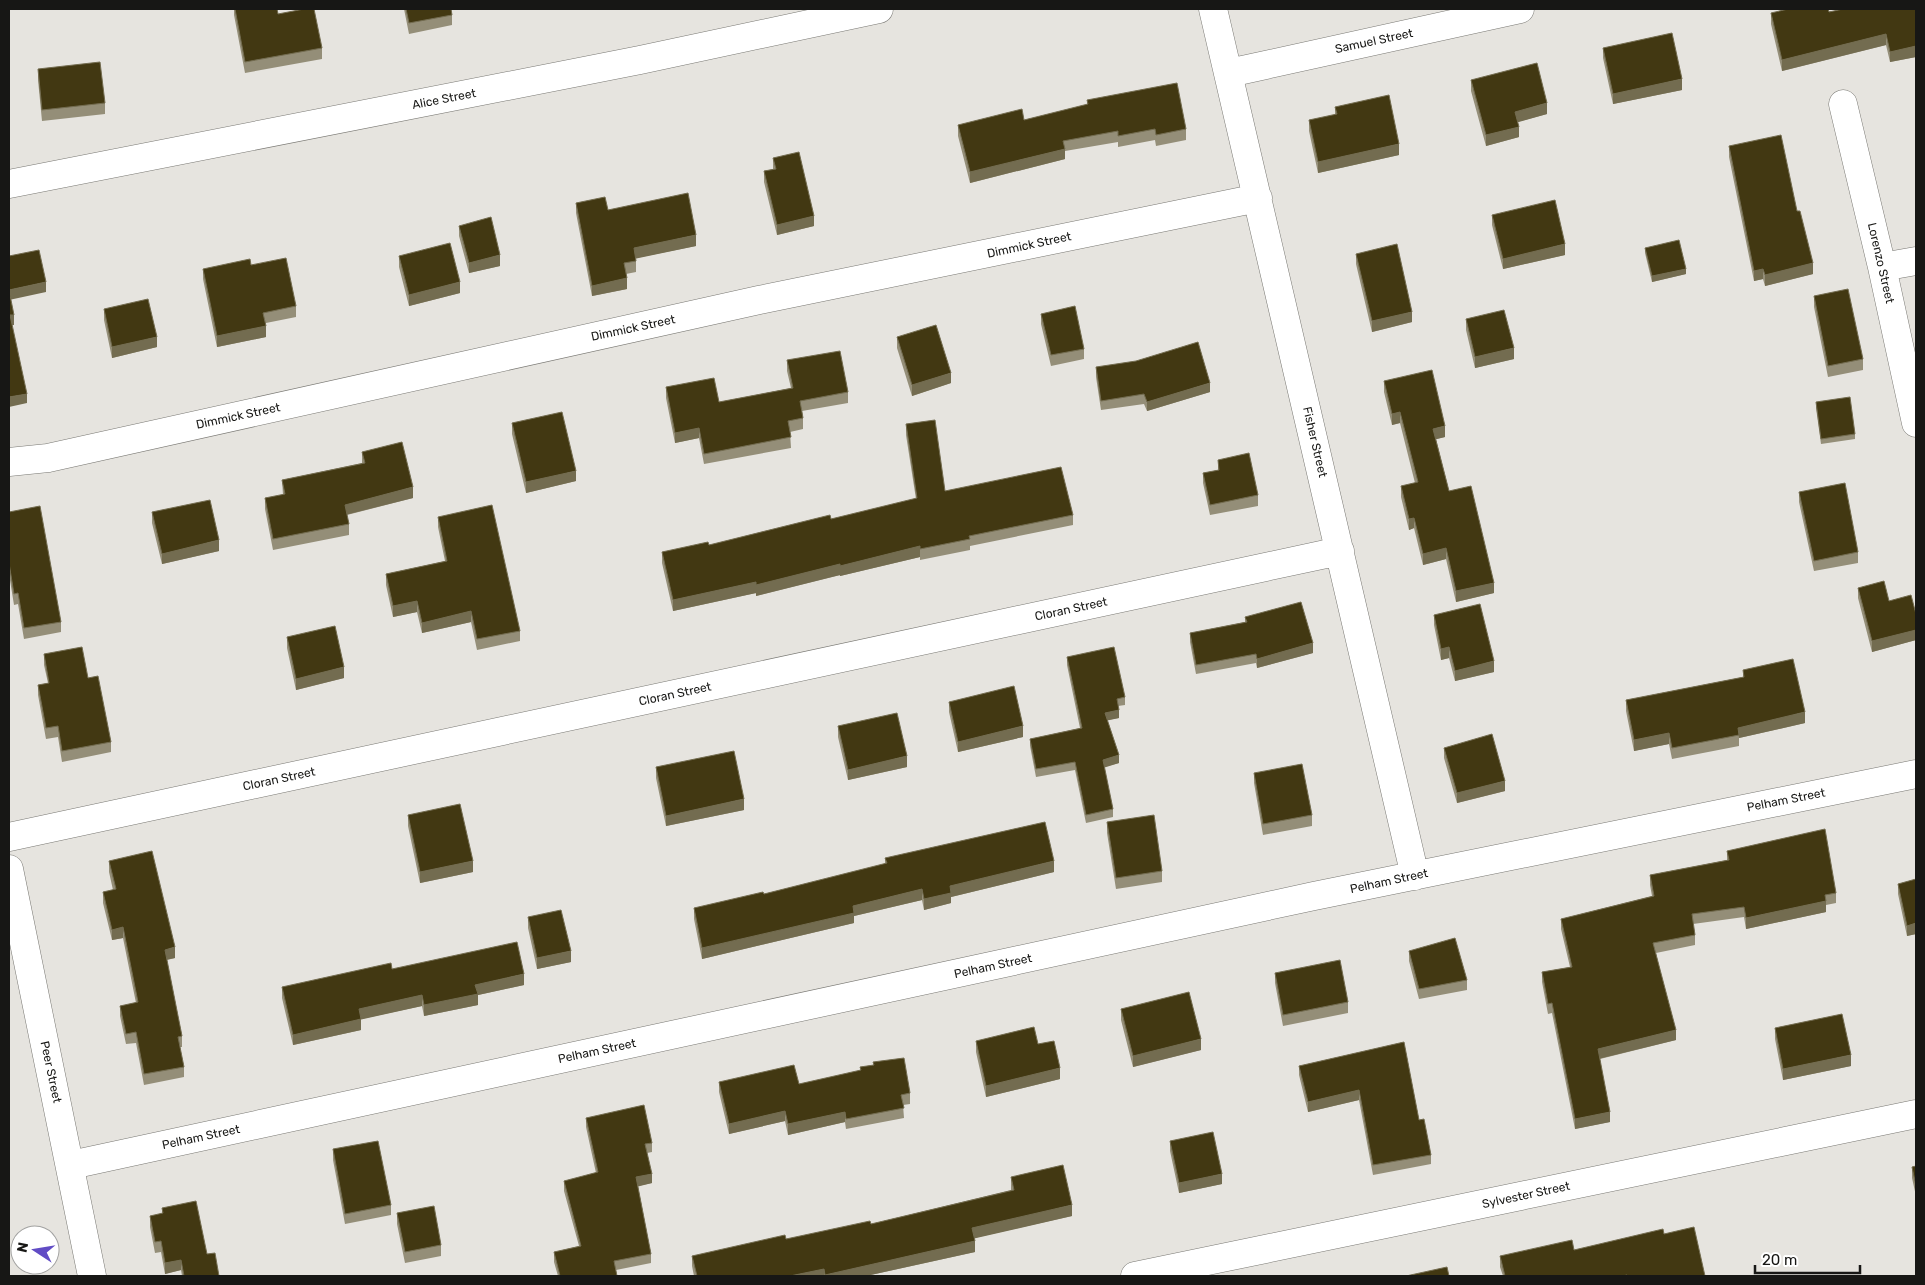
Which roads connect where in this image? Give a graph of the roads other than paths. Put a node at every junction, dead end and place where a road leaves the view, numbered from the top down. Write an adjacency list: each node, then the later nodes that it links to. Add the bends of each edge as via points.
1 (879, 9): 6 (street, Alice Street, via 630,62)
2 (1213, 9): 4 (street, Fisher Street)
3 (1520, 9): 4 (street, Samuel Street)
4 (1229, 73): 7 (street, Fisher Street)
5 (1843, 104): 9 (street, Lorenzo Street)
6 (9, 184)
7 (1258, 198): 11 (street, Dimmick Street, via 759,300 48,458); 12 (street, Fisher Street)
8 (1916, 261): 9 (street)
9 (1882, 267): 10 (street, Lorenzo Street)
10 (1916, 423)
11 (9, 462)
12 (1340, 551): 14 (street, Cloran Street); 16 (street, Fisher Street)
13 (1916, 774): 16 (street, Pelham Street)
14 (9, 837)
15 (9, 869): 18 (street, Peer Street)
16 (1415, 876): 18 (street, Pelham Street)
17 (1916, 1114): 20 (street, Sylvester Street)
18 (71, 1165): 19 (street, Peer Street)
19 (92, 1276)
20 (1135, 1276)

